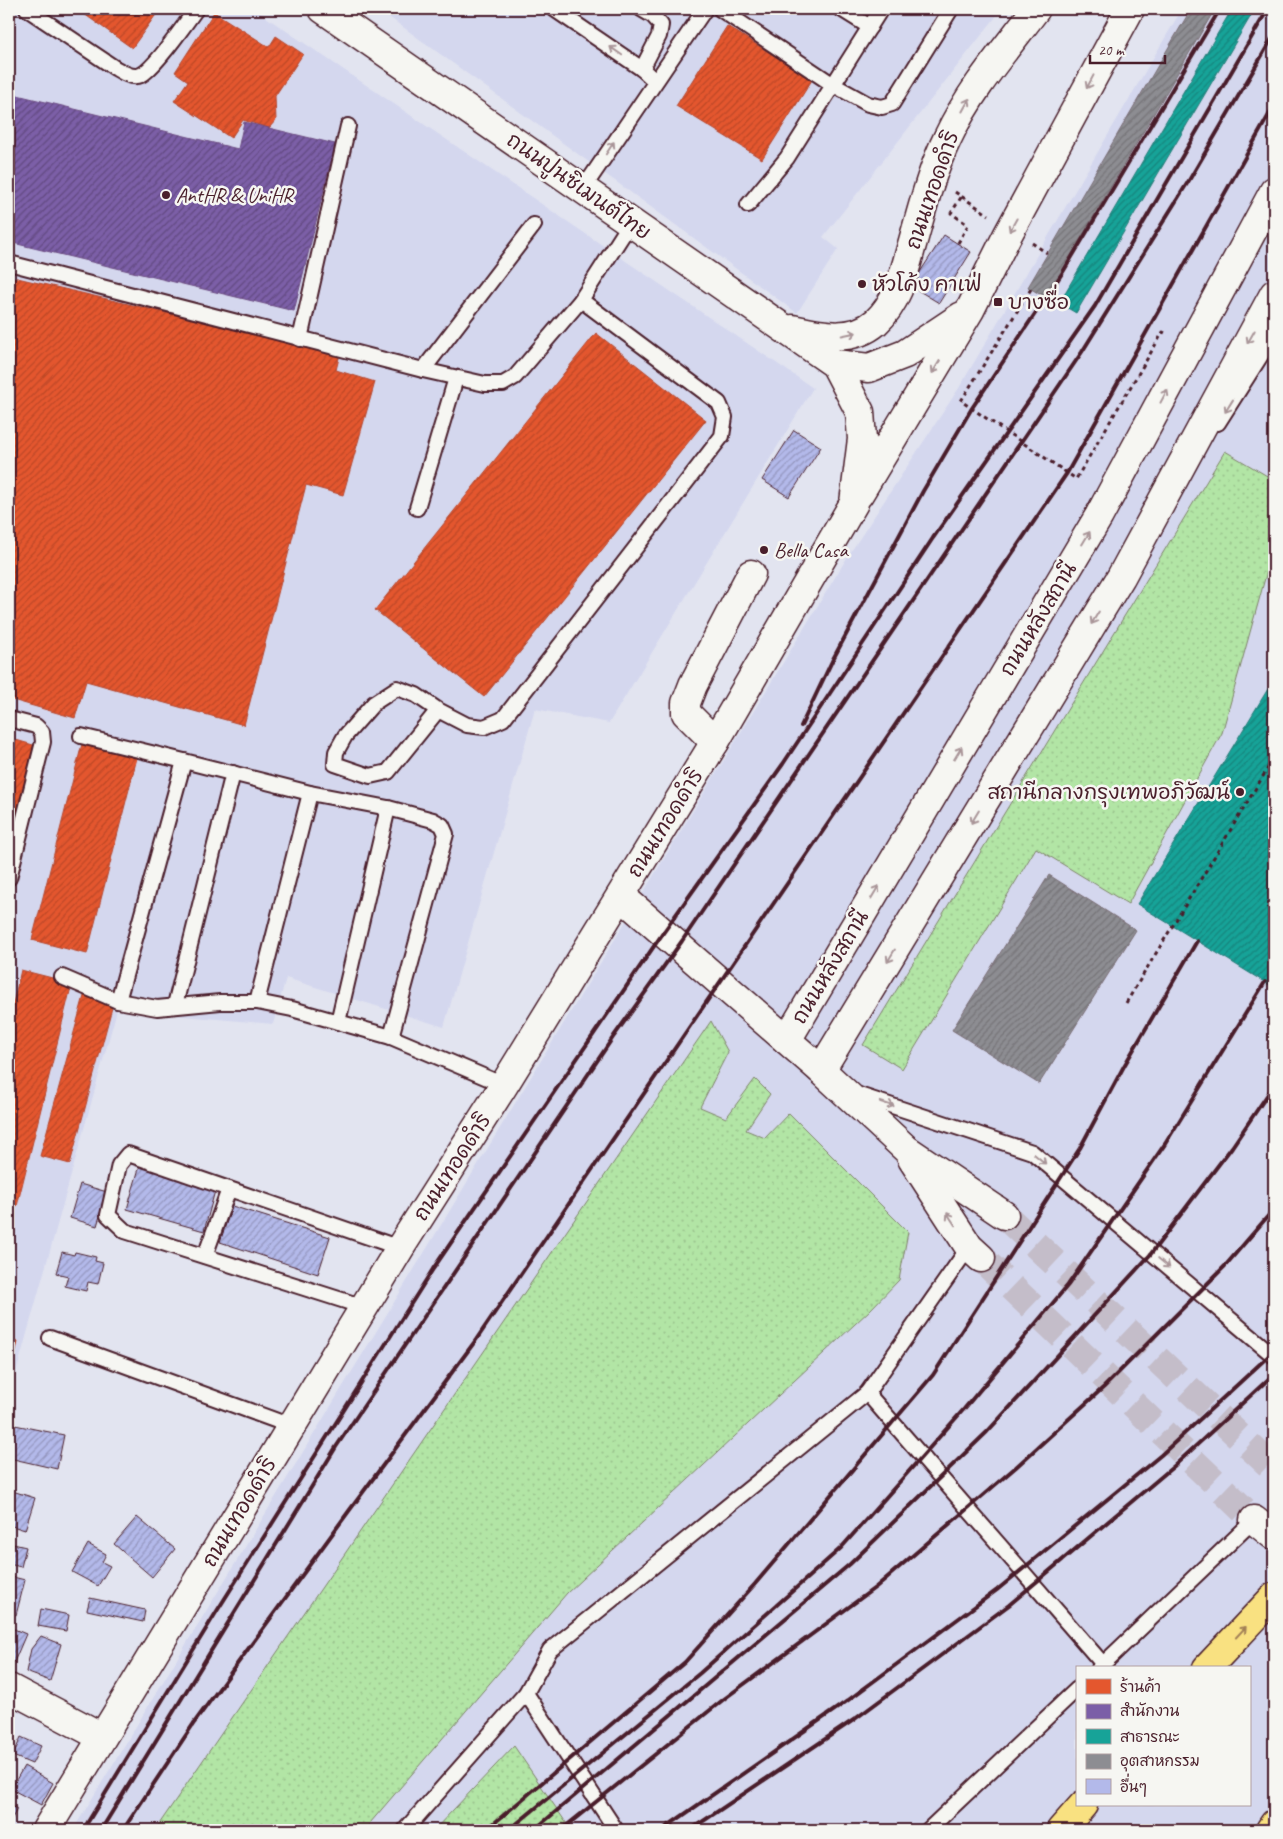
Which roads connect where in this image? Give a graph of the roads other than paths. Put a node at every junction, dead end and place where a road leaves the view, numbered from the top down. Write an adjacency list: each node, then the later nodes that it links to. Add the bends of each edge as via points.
1 (27, 9): 2 (lane, via 130,75 140,75 150,66)
2 (196, 9)
3 (323, 9): 18 (street, ถนนปูนซิเมนต์ไทย)
4 (554, 9): 14 (lane, one-way to 4)
5 (641, 9): 14 (lane, via 661,26)
6 (705, 9): 15 (lane)
7 (720, 9): 16 (lane)
8 (841, 9): 13 (lane)
9 (880, 9): 13 (lane)
10 (951, 9): 16 (lane, via 892,104 882,107 868,104)
11 (1036, 9): 27 (street, ถนนเทอดดำริ, one-way to 11, via 841,336 865,329 884,313 898,291 948,137 971,95)
12 (1130, 9): 26 (street, ถนนเทอดดำริ, one-way to 26)
13 (870, 27): 16 (lane)
14 (642, 69): 15 (lane)
15 (655, 81): 18 (lane, one-way to 15)
16 (832, 84): 20 (lane, via 786,158)
17 (348, 126): 29 (lane)
18 (583, 189): 21 (street, ถนนปูนซิเมนต์ไทย)
19 (1274, 191): 53 (street, ถนนหลังสถานี, one-way to 19, via 1099,516)
20 (748, 205)
21 (631, 222): 25 (lane); 27 (street, ถนนปูนซิเมนต์ไทย)
22 (534, 225): 31 (lane)
23 (9, 263): 29 (lane)
24 (1274, 294): 36 (street, one-way to 36)
25 (581, 300): 32 (lane, via 515,377 503,384); 37 (lane, via 719,403 725,417 722,436 503,719 484,727 475,726)
26 (970, 310): 30 (street, ถนนเทอดดำริ, via 905,354 869,368); 33 (street, ถนนเทอดดำริ, one-way to 33)
27 (784, 327): 30 (street, ถนนปูนซิเมนต์ไทย)
28 (1274, 335): 36 (lane, one-way to 36)
29 (300, 339): 31 (lane)
30 (835, 364): 33 (street, ถนนเทอดดำริ, via 860,412 862,439)
31 (423, 370): 32 (lane)
32 (456, 378): 34 (lane)
33 (854, 503): 40 (street, ถนนเทอดดำริ)
34 (417, 508)
35 (751, 574): 40 (street, via 686,703 686,713)
36 (1121, 577): 54 (street, one-way to 54)
37 (438, 710): 37 (lane, via 416,695 397,688 374,703 344,736 336,752 335,764 370,776 388,772)
38 (9, 719): 45 (lane, via 36,726 42,732 43,742)
39 (81, 736): 41 (lane)
40 (715, 742): 46 (street, ถนนเทอดดำริ)
41 (184, 761): 42 (lane); 48 (lane)
42 (233, 773): 43 (lane); 50 (lane)
43 (310, 793): 44 (lane); 49 (lane)
44 (388, 808): 51 (lane); 52 (lane, via 433,820 442,825 446,834)
45 (9, 878)
46 (621, 896): 53 (street); 55 (street, ถนนเทอดดำริ)
47 (62, 977): 48 (lane)
48 (118, 1001): 50 (lane, via 157,1008)
49 (257, 1002): 50 (lane); 51 (lane)
50 (175, 1005)
51 (338, 1022): 52 (lane)
52 (390, 1037): 55 (lane)
53 (787, 1040): 54 (street)
54 (822, 1070): 56 (street)
55 (504, 1085): 60 (street, ถนนเทอดดำริ)
56 (841, 1089): 57 (street); 65 (lane, one-way to 65, via 1032,1152)
57 (906, 1149): 59 (street); 61 (street, one-way to 57)
58 (229, 1189): 60 (lane); 62 (lane); 62 (lane, via 128,1154 119,1165 108,1215 125,1231)
59 (1004, 1215)
60 (400, 1248): 63 (street, ถนนเทอดดำริ)
61 (975, 1252): 66 (lane)
62 (205, 1256): 63 (lane)
63 (364, 1307): 67 (street, ถนนเทอดดำริ)
64 (50, 1338): 67 (lane)
65 (1274, 1356)
66 (866, 1393): 70 (lane); 74 (lane, via 550,1650)
67 (291, 1426): 75 (street, ถนนเทอดดำริ)
68 (1267, 1526): 70 (lane)
69 (1274, 1597): 71 (highway, one-way to 69)
70 (1101, 1666)
71 (1209, 1666)
72 (9, 1688): 75 (street)
73 (1076, 1690): 81 (lane)
74 (526, 1693): 79 (lane); 80 (lane)
75 (102, 1737): 78 (street, ถนนเทอดดำริ)
76 (1082, 1806): 82 (highway)
77 (1274, 1824): 83 (highway)
78 (46, 1830)
79 (405, 1830)
80 (616, 1830)
81 (928, 1830)
82 (1061, 1830)
83 (1270, 1830)

